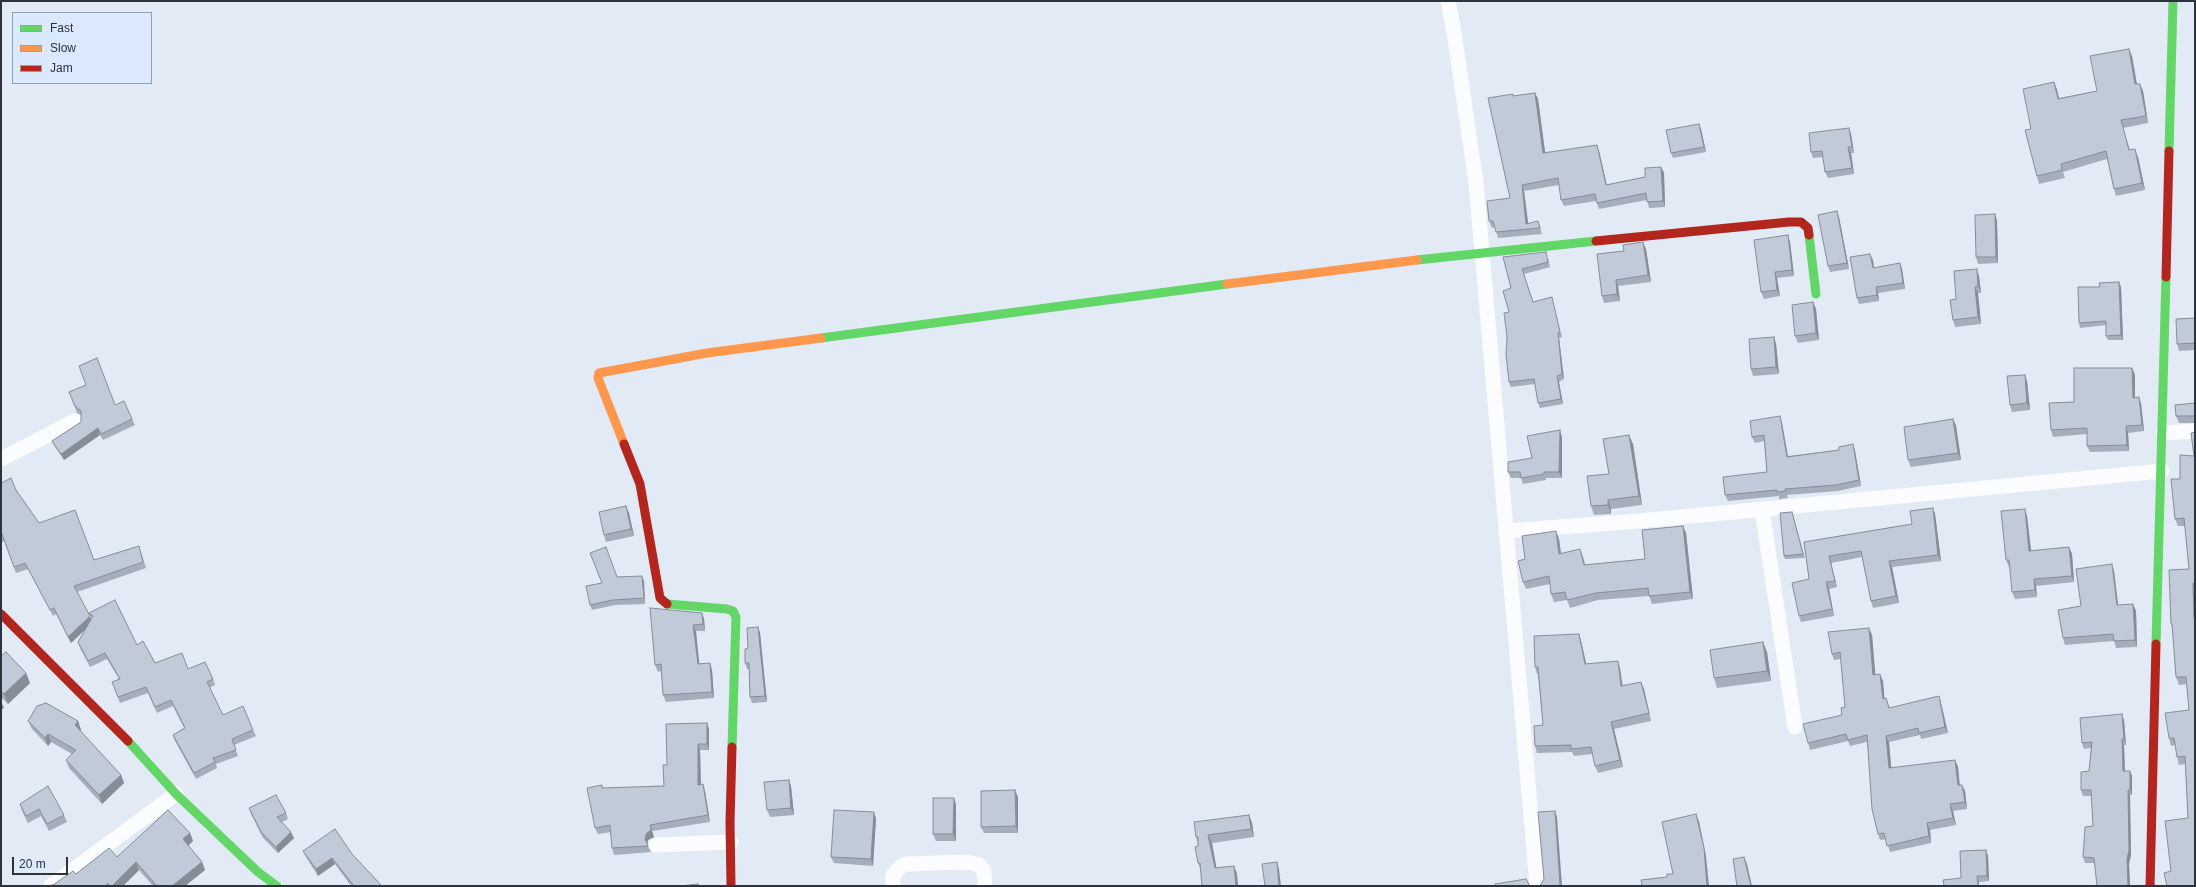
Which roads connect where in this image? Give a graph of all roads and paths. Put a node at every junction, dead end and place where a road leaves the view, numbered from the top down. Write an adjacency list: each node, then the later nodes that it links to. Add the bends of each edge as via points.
1 (1448, 1): 3 (street, via 1475,176)
2 (2173, 1): 7 (main road)
3 (1481, 252): 4 (main road, via 1801,222 1808,228); 11 (street); 15 (main road, via 707,352 603,370 599,374 600,382 640,484 660,598 668,605 727,609 733,611 736,617)
4 (1816, 294)
5 (75, 421): 8 (street)
6 (2195, 431): 7 (street)
7 (2163, 433): 9 (main road)
8 (1, 459)
9 (2162, 471): 10 (street); 23 (main road)
10 (1762, 510): 11 (street); 13 (street)
11 (1506, 531): 22 (street)
12 (1, 614): 14 (main road, via 117,729)
13 (1795, 727)
14 (176, 794): 17 (street); 18 (main road, via 258,872)
15 (731, 842): 16 (street); 19 (main road)
16 (656, 845)
17 (51, 886)
18 (277, 886)
19 (731, 886)
20 (893, 886): 21 (street, via 893,875 906,864 968,862 979,865 984,871)
21 (985, 886)
22 (1537, 886)
23 (2150, 886)

